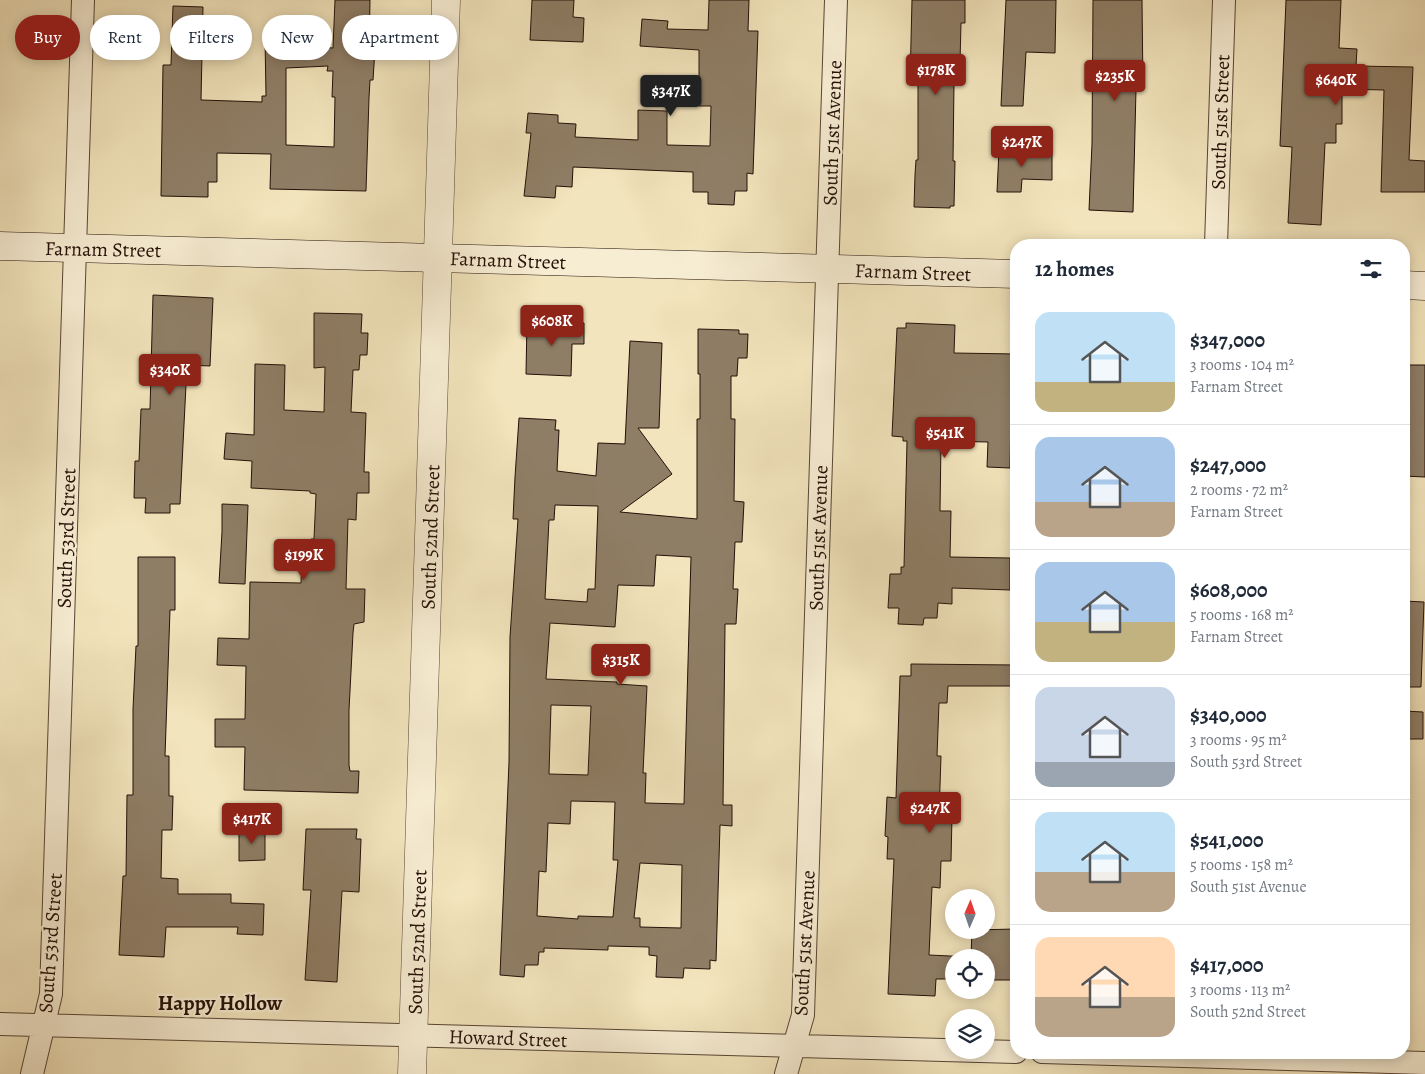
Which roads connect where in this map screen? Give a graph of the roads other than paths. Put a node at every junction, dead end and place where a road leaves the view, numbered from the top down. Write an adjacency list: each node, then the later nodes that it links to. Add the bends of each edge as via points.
1 (83, 0): 7 (street, South 53rd Street)
2 (446, 0): 8 (street, South 52nd Street)
3 (836, 0): 9 (street, South 51st Avenue)
4 (1224, 0): 5 (street, South 51st Street)
5 (1216, 239)
6 (0, 246): 7 (street, Farnam Street)
7 (75, 248): 8 (street, Farnam Street); 14 (street, South 53rd Street, via 50,994)
8 (437, 258): 9 (street, Farnam Street); 15 (street, South 52nd Street)
9 (827, 269): 10 (street, Farnam Street); 16 (street, South 51st Avenue, via 803,1015)
10 (1010, 274)
11 (1410, 285): 12 (street)
12 (1425, 286)
13 (0, 1024): 14 (street, Howard Street)
14 (44, 1026): 15 (street, Howard Street); 21 (street, South 53rd Street)
15 (414, 1036): 16 (street, Howard Street); 22 (street, South 52nd Street)
16 (794, 1046): 17 (street, Howard Street); 23 (street, South 51st Avenue)
17 (1010, 1052)
18 (1153, 1059): 19 (street)
19 (1185, 1061): 20 (street)
20 (1425, 1063)
21 (32, 1074)
22 (412, 1074)
23 (786, 1074)

